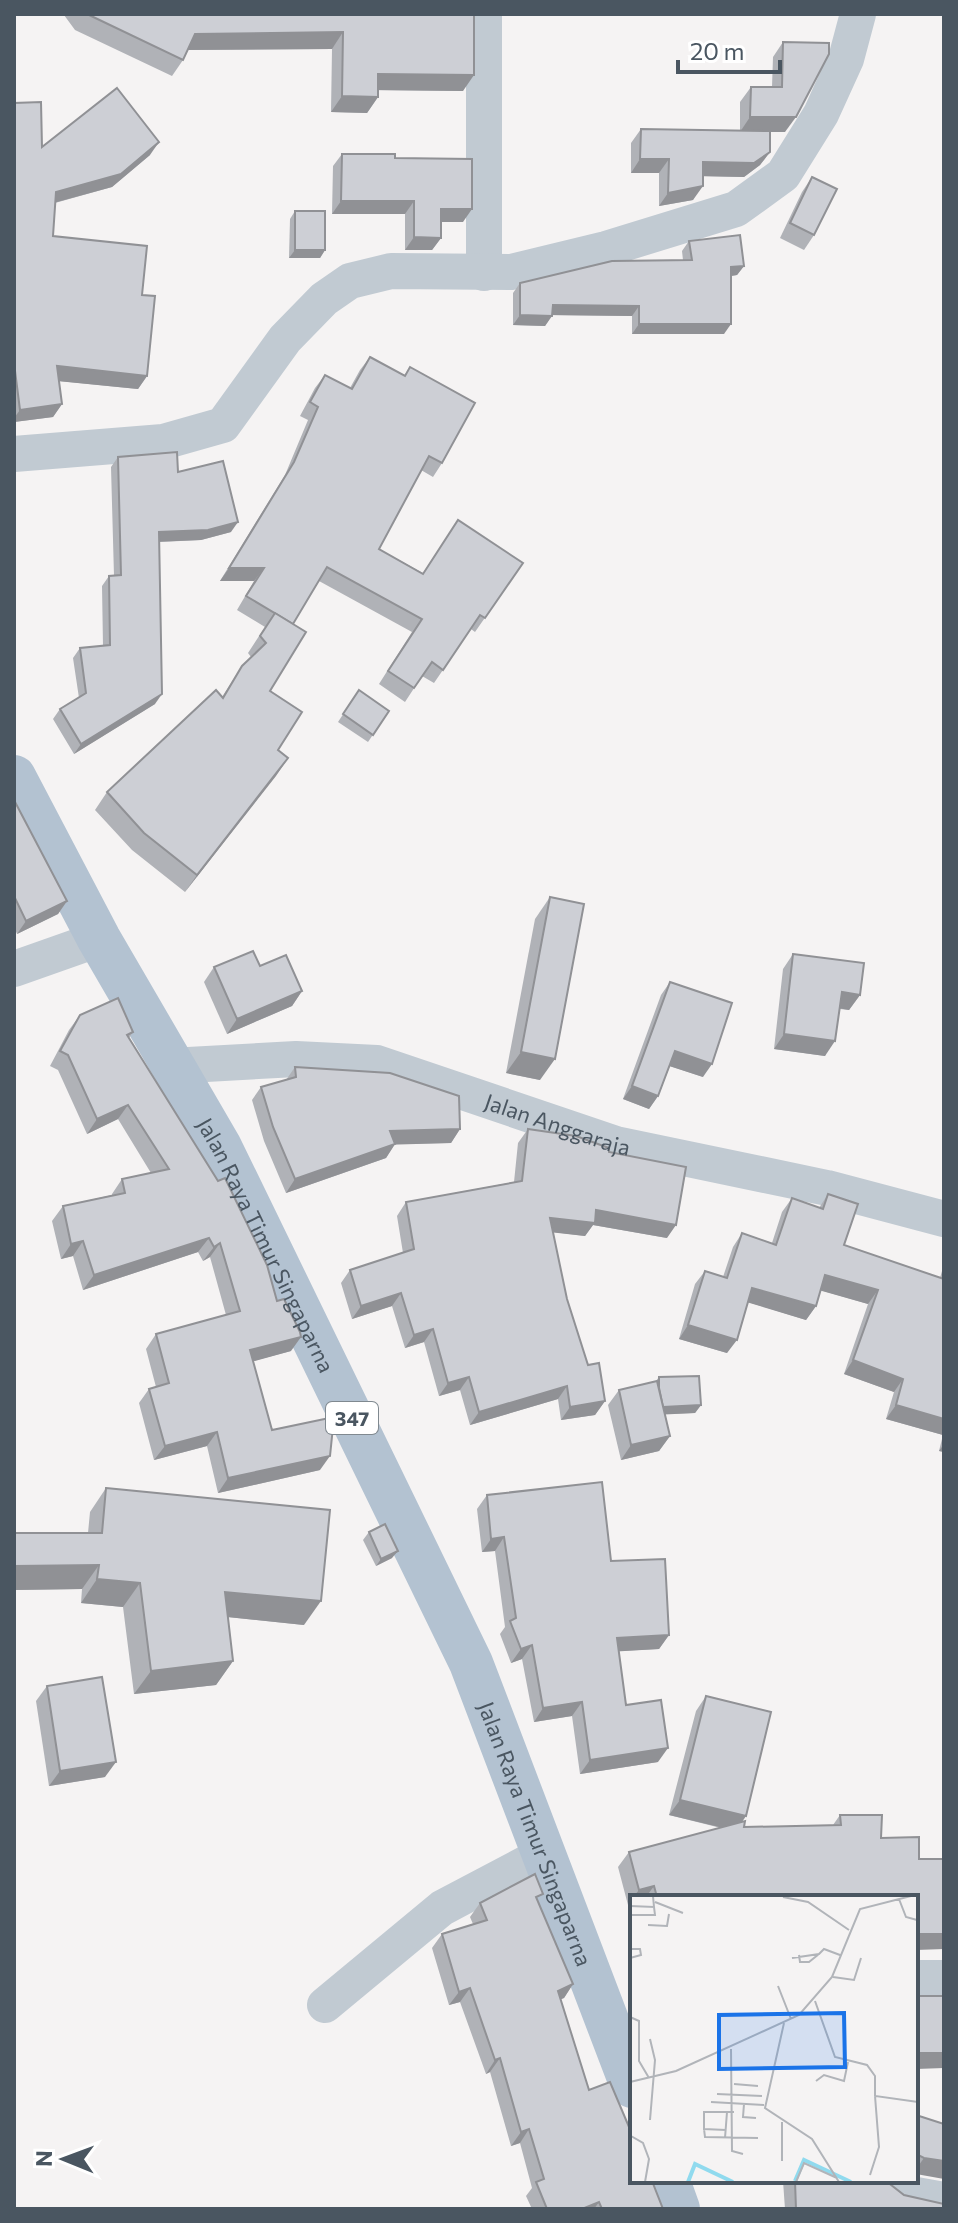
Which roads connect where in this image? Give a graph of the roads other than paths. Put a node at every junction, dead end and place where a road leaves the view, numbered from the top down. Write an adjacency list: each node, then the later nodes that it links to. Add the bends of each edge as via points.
1 (484, 14): 3 (street)
2 (858, 14): 3 (street, via 846,59 821,114 783,175 760,194 736,209 606,249 511,272)
3 (484, 273): 4 (street, via 391,271 350,281 285,339 223,425 163,442)
4 (14, 454)
5 (14, 777): 6 (main road, Jalan Raya Timur Singaparna / 347)
6 (99, 939): 7 (street); 8 (main road, Jalan Raya Timur Singaparna / 347)
7 (14, 969)
8 (170, 1066): 9 (street, Jalan Anggaraja, via 296,1059 377,1063 616,1144 827,1188); 10 (main road, Jalan Raya Timur Singaparna / 347, via 220,1147 471,1663)
9 (944, 1219)
10 (544, 1854): 13 (street, via 442,1908); 14 (main road, Jalan Raya Timur Singaparna / 347)
11 (918, 1978): 12 (street)
12 (944, 1978)
13 (325, 2005)
14 (620, 2017): 15 (main road, Jalan Raya Timur Singaparna / 347)
15 (630, 2074)
16 (669, 2183): 19 (main road)
17 (890, 2183): 18 (street, via 905,2193)
18 (944, 2200)
19 (678, 2209)

